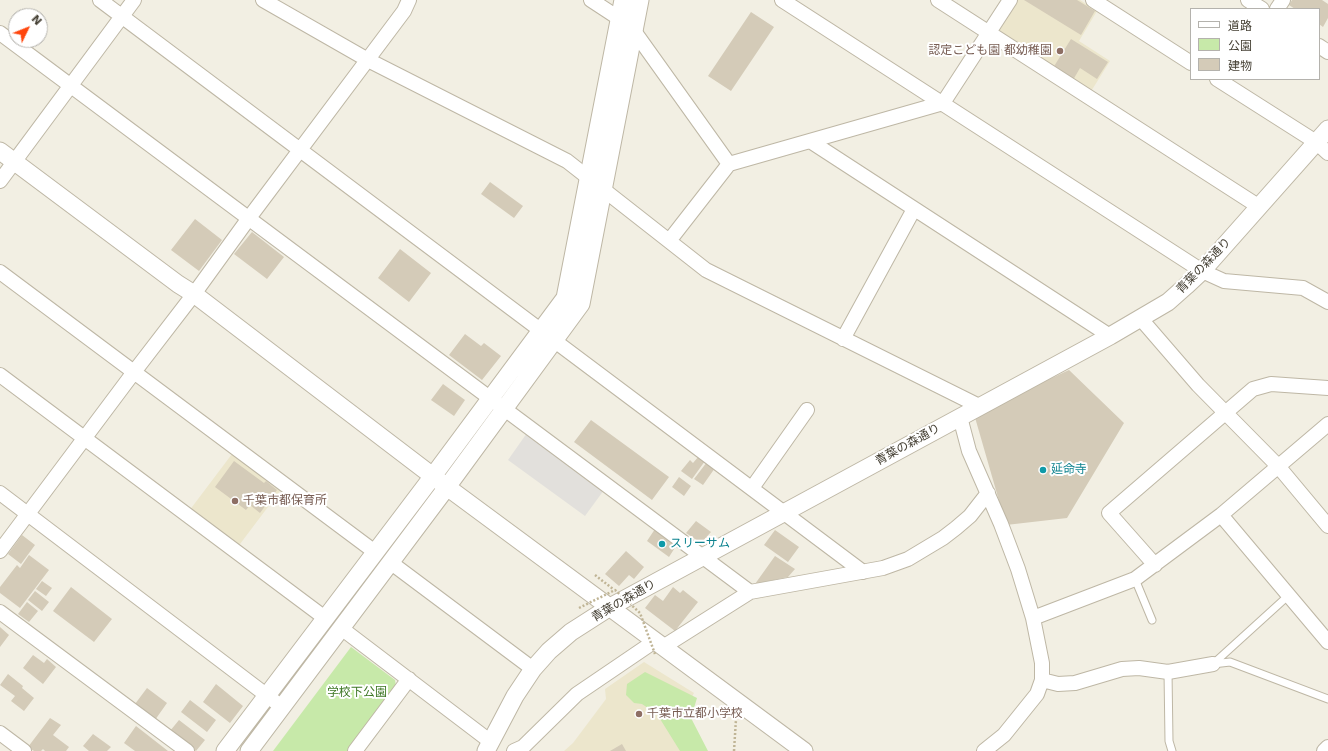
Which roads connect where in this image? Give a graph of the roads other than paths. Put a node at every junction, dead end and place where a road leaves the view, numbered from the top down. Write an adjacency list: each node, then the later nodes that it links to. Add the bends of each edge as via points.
1 (100, 0): 14 (street)
2 (134, 0): 14 (street)
3 (263, 0): 19 (street)
4 (409, 0): 19 (street, via 404,11)
5 (591, 0): 15 (street)
6 (623, 0): 15 (street)
7 (640, 0): 16 (street)
8 (782, 0): 23 (street)
9 (938, 0): 17 (street)
10 (1010, 0): 17 (street)
11 (1093, 0): 20 (street)
12 (1248, 0): 13 (street)
13 (1260, 8)
14 (122, 17): 22 (street); 27 (street)
15 (620, 18): 31 (street)
16 (634, 31): 30 (street); 33 (street)
17 (989, 32): 23 (street); 34 (street)
18 (0, 33): 22 (street)
19 (368, 60): 27 (street); 31 (street, via 567,161)
20 (1190, 62)
21 (1218, 80): 26 (street)
22 (71, 86): 29 (street); 36 (street)
23 (943, 103): 25 (street); 38 (street)
24 (1328, 129): 26 (street, 青葉の森通り)
25 (810, 141): 30 (street); 35 (street)
26 (1322, 148): 34 (street, 青葉の森通り)
27 (300, 150): 36 (street); 43 (street)
28 (0, 151): 29 (street)
29 (14, 162): 32 (street); 40 (street)
30 (729, 164): 37 (street)
31 (589, 178): 33 (street); 43 (street, via 565,298)
32 (0, 181)
33 (603, 189): 37 (street); 43 (street, via 581,304)
34 (1258, 206): 38 (street, 青葉の森通り)
35 (914, 209): 44 (street); 45 (street)
36 (249, 218): 40 (street); 49 (street)
37 (669, 241): 45 (street, via 706,270)
38 (1202, 271): 41 (street, via 1224,281 1304,288); 42 (street, 青葉の森通り, via 1168,302)
39 (0, 272): 46 (street)
40 (194, 294): 46 (street); 58 (street)
41 (1328, 302)
42 (1141, 319): 44 (street, 青葉の森通り); 53 (street)
43 (547, 335): 49 (street); 51 (street); 60 (street)
44 (1110, 336): 50 (street, 青葉の森通り)
45 (843, 339): 50 (street)
46 (134, 372): 56 (street); 68 (street)
47 (0, 375): 56 (street)
48 (1328, 388): 53 (street, via 1271,384 1253,389)
49 (490, 398): 51 (street); 58 (street)
50 (979, 406): 54 (street, 青葉の森通り)
51 (503, 408): 59 (street); 69 (street)
52 (807, 410): 60 (street)
53 (1224, 413): 57 (street); 71 (street, via 1109,513)
54 (960, 417): 62 (street, via 969,451); 63 (street, 青葉の森通り)
55 (1328, 424): 57 (street)
56 (84, 438): 64 (street); 78 (street)
57 (1278, 466): 65 (street); 66 (street)
58 (433, 476): 59 (street); 68 (street)
59 (447, 487): 70 (street); 76 (street)
60 (752, 488): 63 (street)
61 (0, 493): 64 (street)
62 (988, 493): 72 (street, via 970,516 943,538 908,559); 79 (street, via 1018,569)
63 (784, 513): 69 (street, 青葉の森通り); 72 (street)
64 (28, 514): 67 (street); 89 (street)
65 (1221, 515): 71 (street); 75 (street)
66 (1328, 526)
67 (0, 551)
68 (375, 552): 78 (street)
69 (702, 557): 74 (street); 76 (street, 青葉の森通り)
70 (390, 562): 81 (street); 85 (street)
71 (1155, 565): 73 (street)
72 (863, 572): 74 (street)
73 (1135, 579): 79 (street); 80 (lane)
74 (750, 592): 83 (street)
75 (1289, 595): 82 (street); 84 (lane)
76 (610, 607): 83 (street); 85 (street, 青葉の森通り, via 571,632)
77 (0, 612): 95 (street)
78 (325, 618): 89 (street)
79 (1033, 618): 88 (street, via 1042,663)
80 (1152, 620)
81 (342, 628): 87 (street); 91 (street)
82 (1328, 642)
83 (658, 647): 99 (street, via 577,694 523,747); 100 (street)
84 (1213, 664): 86 (street); 90 (lane, via 1230,662)
85 (533, 669): 93 (street, 青葉の森通り, via 515,696)
86 (1168, 672): 88 (street, via 1139,668 1122,669 1075,683 1058,684); 102 (lane, via 1169,741)
87 (409, 679): 93 (street); 98 (street)
88 (1042, 680): 101 (street, via 1036,694 1004,735)
89 (267, 695): 91 (street); 96 (street)
90 (1328, 699)
91 (282, 707): 97 (street)
92 (0, 733): 94 (street)
93 (488, 747)
94 (24, 751)
95 (187, 751)
96 (226, 751)
97 (249, 751)
98 (355, 751)
99 (514, 751)
100 (804, 751)
101 (984, 751)
102 (1172, 751)

